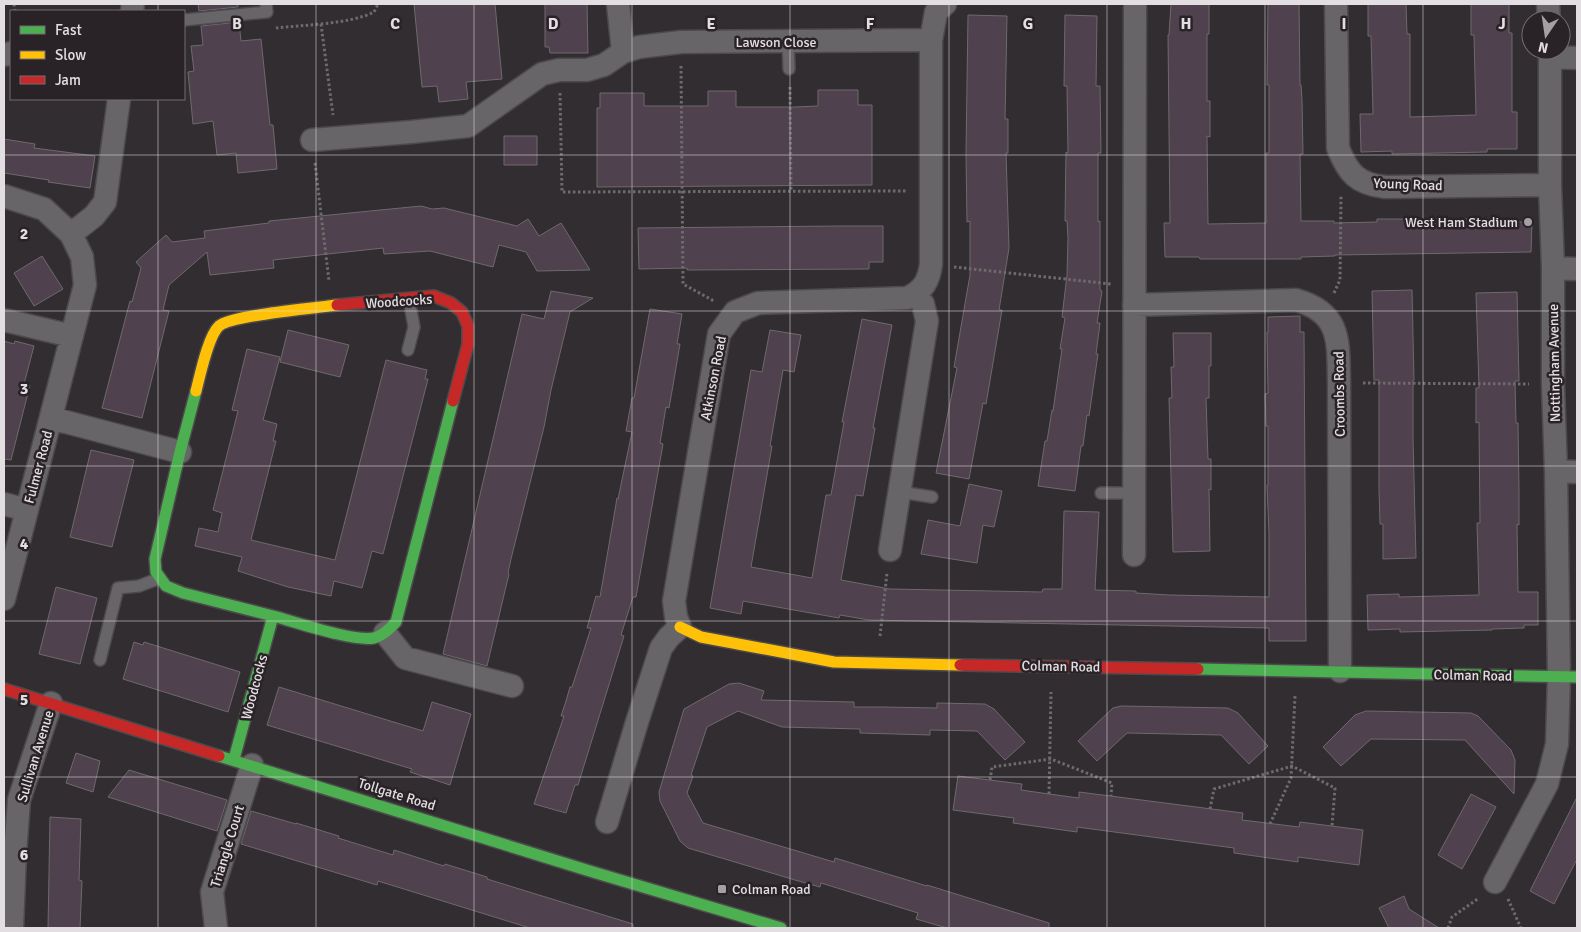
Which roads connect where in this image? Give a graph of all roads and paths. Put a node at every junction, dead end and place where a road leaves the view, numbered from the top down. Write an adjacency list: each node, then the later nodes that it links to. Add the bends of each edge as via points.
1 (266, 4): 8 (lane, via 267,12)
2 (378, 4): 7 (path, via 374,12)
3 (618, 4): 13 (street)
4 (944, 4): 10 (street, via 936,12)
5 (1135, 4): 34 (street)
6 (1336, 4): 20 (street, Young Road, via 1337,135)
7 (365, 17)
8 (185, 20)
9 (321, 24): 18 (path)
10 (931, 40): 11 (street, Lawson Close); 23 (street)
11 (788, 41): 12 (street, Lawson Close); 15 (lane)
12 (681, 42): 13 (street, Lawson Close, via 648,45); 24 (path)
13 (623, 52): 16 (street, Lawson Close, via 604,65 587,70)
14 (1550, 60): 21 (street, Nottingham Avenue)
15 (789, 69): 22 (path)
16 (559, 70): 18 (street, Lawson Close, via 542,74 468,126); 24 (path, via 562,192)
17 (119, 100): 26 (street, via 105,202 94,216)
18 (336, 137): 19 (street, Lawson Close)
19 (312, 140): 31 (path)
20 (1344, 164): 21 (street, Young Road, via 1358,180 1372,186); 36 (path, via 1340,203 1340,280)
21 (1550, 184): 27 (street, Nottingham Avenue)
22 (791, 191): 23 (path); 24 (path)
23 (930, 191): 32 (street, via 931,264 924,286)
24 (681, 192): 35 (path, via 683,284)
25 (4, 196): 26 (street, Fulmer Road, via 44,209)
26 (71, 234): 38 (street, Fulmer Road, via 82,257 85,285)
27 (1553, 268): 28 (street); 41 (street, Nottingham Avenue)
28 (1577, 268)
29 (976, 269): 30 (path)
30 (1096, 284)
31 (329, 288)
32 (916, 294): 35 (street, via 907,298 758,303); 45 (street, via 923,304 927,321)
33 (408, 299): 39 (lane, via 414,327); 43 (street, Woodcocks, via 238,318 220,326 210,340); 57 (street, Woodcocks, via 434,296 447,300 466,318 470,329 396,622)
34 (1134, 305): 36 (street, via 1296,300 1311,304); 47 (street)
35 (735, 312): 56 (street, Atkinson Road, via 719,334 674,601)
36 (1325, 314): 40 (street, Croombs Road, via 1335,330)
37 (4, 320): 38 (street)
38 (72, 336): 42 (street, Fulmer Road)
39 (408, 350)
40 (1339, 383): 41 (path); 61 (street, Croombs Road)
41 (1552, 385): 44 (street, Nottingham Avenue)
42 (51, 418): 43 (street); 50 (street, Fulmer Road)
43 (180, 452): 53 (street, Woodcocks, via 155,559)
44 (1567, 472): 62 (street, Nottingham Avenue)
45 (900, 492): 48 (lane); 51 (street)
46 (1101, 493): 47 (lane)
47 (1134, 493): 52 (street)
48 (932, 497)
49 (4, 504): 50 (street)
50 (27, 510): 54 (street, Fulmer Road)
51 (890, 550): 58 (path)
52 (1134, 555)
53 (160, 578): 55 (street, via 166,586 183,593); 59 (lane, via 139,586 118,588)
54 (4, 599)
55 (273, 616): 57 (street, via 356,637 372,639); 68 (street, Woodcocks)
56 (680, 628): 60 (street, Colman Road, via 701,637 834,662); 74 (street, via 668,637 662,648)
57 (385, 633): 63 (street, via 405,658)
58 (880, 639)
59 (100, 660)
60 (1297, 671): 61 (street, Colman Road); 69 (path)
61 (1340, 672): 62 (street, Colman Road)
62 (1568, 676): 77 (street, via 1547,784)
63 (512, 686)
64 (1051, 686): 67 (path, Colman Road)
65 (4, 689): 66 (street, Tollgate Road)
66 (51, 704): 68 (street, Tollgate Road); 78 (street, Sullivan Avenue, via 19,800)
67 (1051, 759): 70 (path, via 992,767); 71 (path, Colman Road); 72 (path, via 1112,783)
68 (243, 762): 79 (street, Triangle Court, via 212,892); 80 (street, Tollgate Road)
69 (1292, 766): 73 (path, via 1214,789); 75 (path, via 1291,778); 76 (path, via 1336,788)
70 (990, 780)
71 (1049, 794)
72 (1110, 796)
73 (1210, 809)
74 (607, 822)
75 (1270, 824)
76 (1332, 826)
77 (1495, 882): 81 (path, via 1478,899 1452,916); 82 (path, via 1510,902)
78 (12, 928)
79 (216, 928)
80 (782, 928)
81 (1448, 928)
82 (1520, 928)

